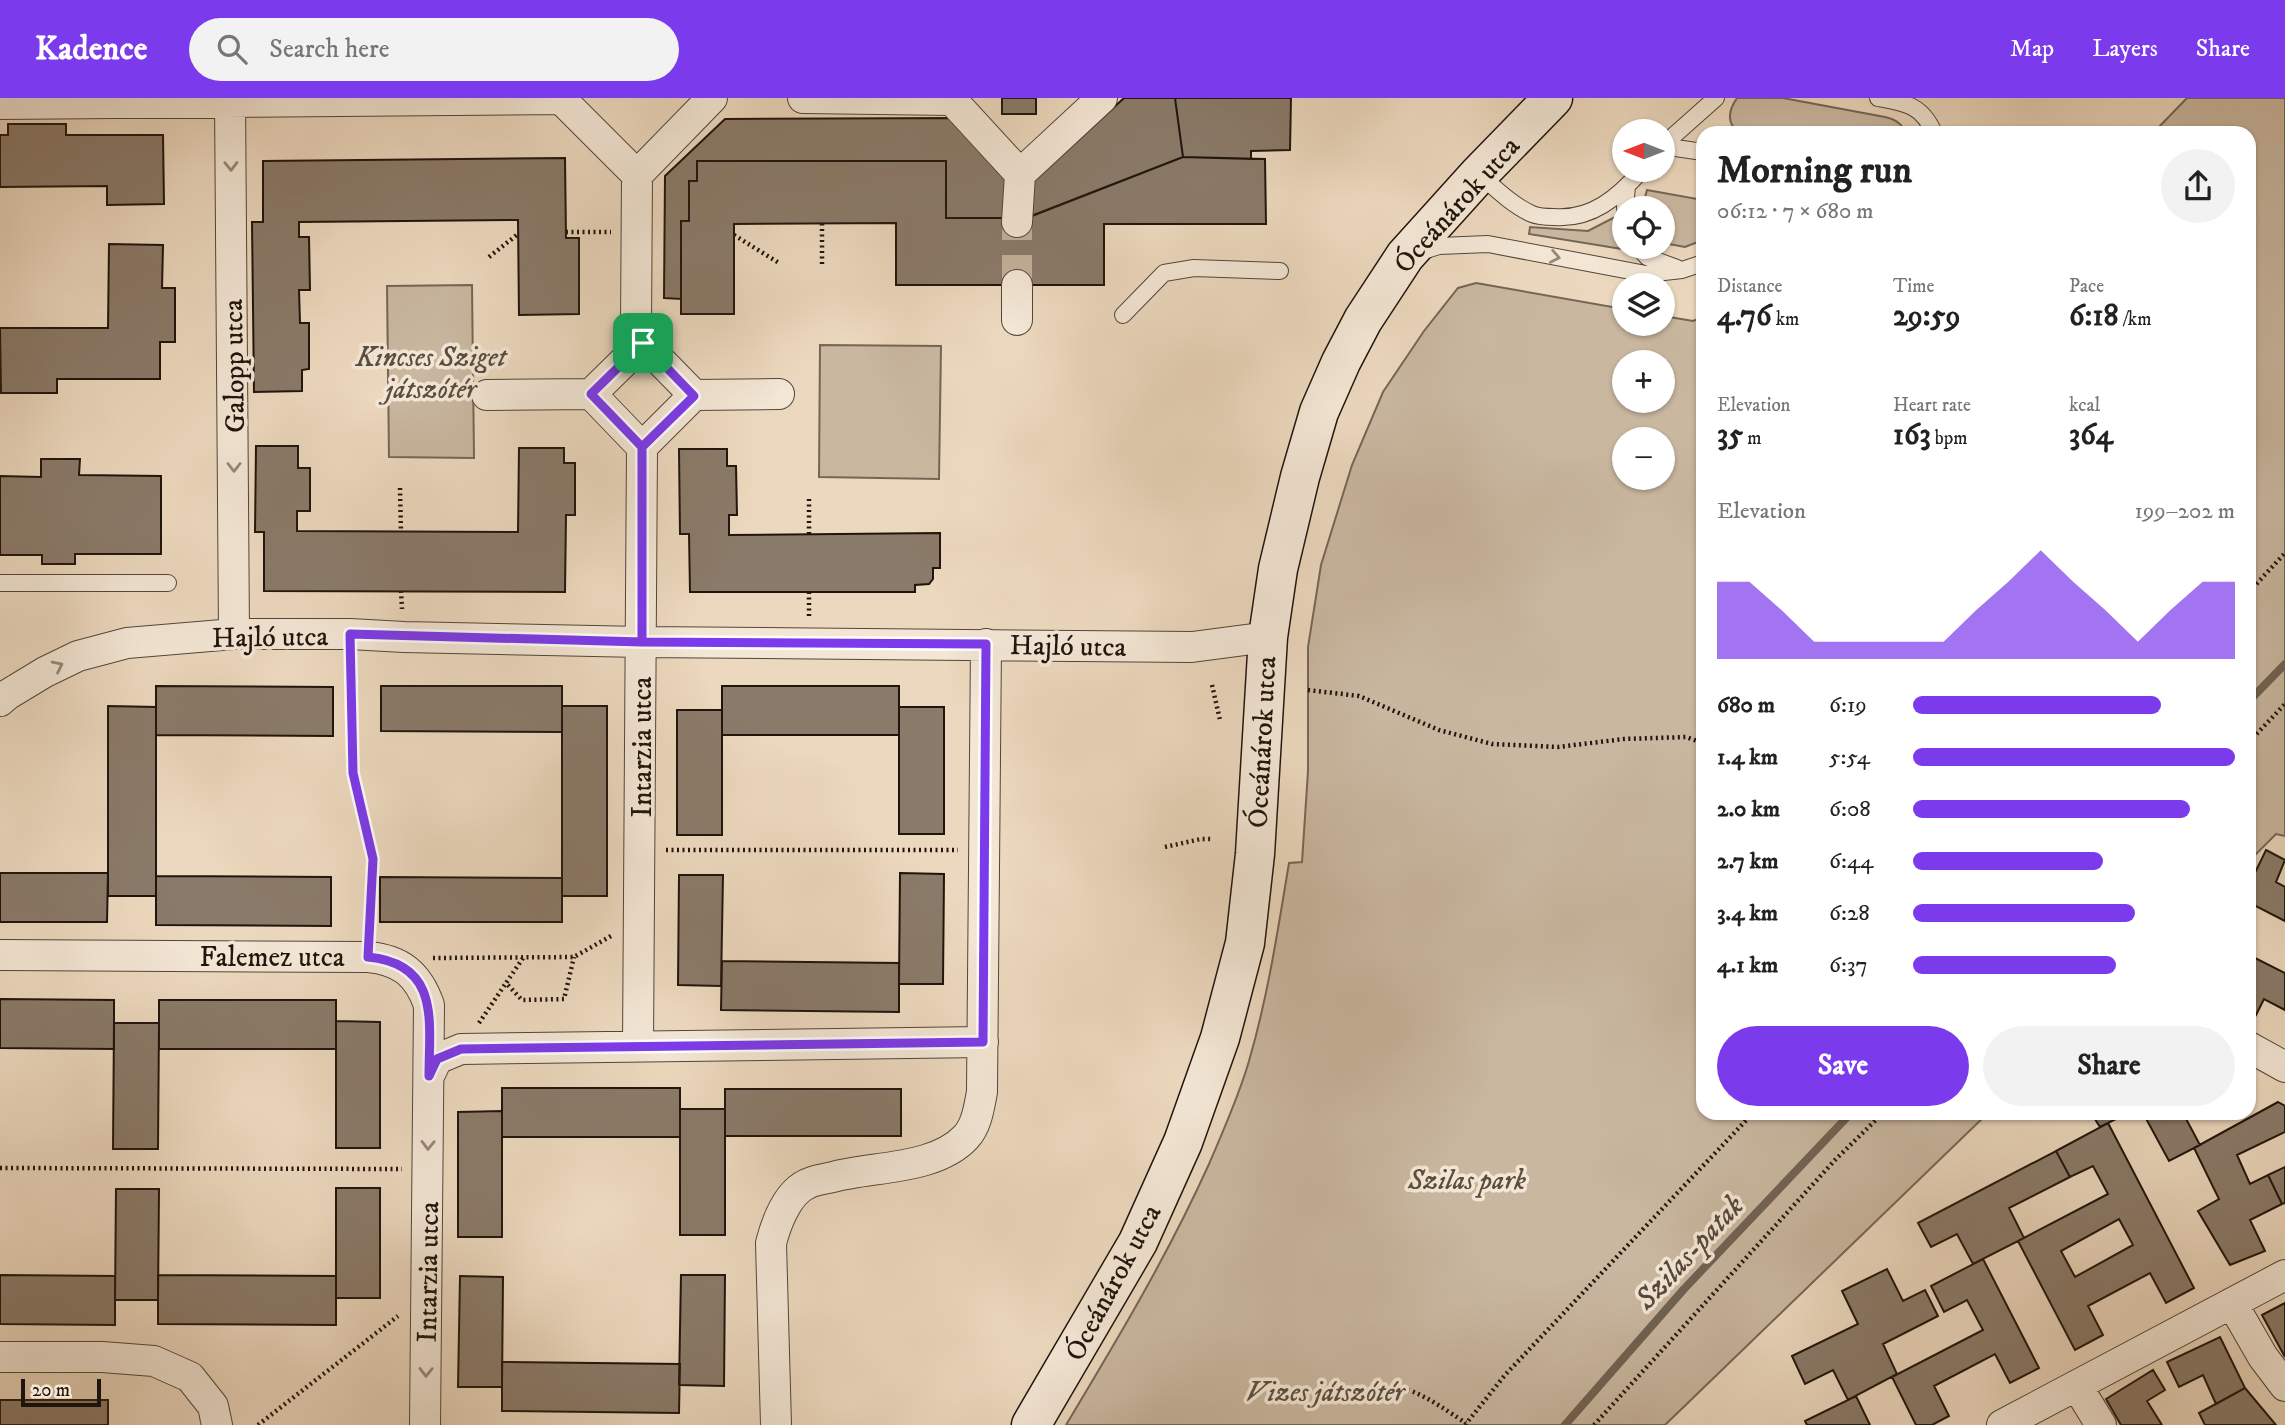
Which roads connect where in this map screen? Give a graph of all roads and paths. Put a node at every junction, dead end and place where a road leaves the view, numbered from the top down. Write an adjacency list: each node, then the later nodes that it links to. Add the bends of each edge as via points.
1 (560, 98): 7 (street); 17 (street)
2 (712, 98): 17 (street)
3 (803, 98): 8 (street)
4 (1553, 98): 16 (street, Óceánárok utca)
5 (1716, 98): 12 (lane)
6 (1878, 98): 11 (lane, via 1905,103 1925,114)
7 (230, 99): 10 (street); 50 (street, Galopp utca, one-way to 50)
8 (953, 99): 15 (street)
9 (1100, 99): 15 (street)
10 (0, 104)
11 (1931, 126)
12 (1675, 134)
13 (1675, 148): 14 (lane)
14 (1696, 151)
15 (1020, 174): 21 (street)
16 (1479, 174): 19 (lane, via 1531,214 1570,219 1596,210); 25 (street, Óceánárok utca)
17 (637, 175): 36 (street, via 636,325)
18 (1631, 182): 19 (lane)
19 (1627, 186): 20 (lane)
20 (1626, 196)
21 (1017, 222)
22 (822, 223): 29 (path)
23 (518, 234): 26 (path)
24 (734, 235): 28 (path)
25 (1405, 256): 32 (lane, one-way to 32, via 1439,246 1488,244 1647,274); 52 (street, Óceánárok utca, via 1357,330 1319,412 1278,569)
26 (489, 257)
27 (1652, 259): 32 (lane)
28 (779, 263)
29 (822, 264)
30 (1696, 265): 32 (lane)
31 (1280, 271): 34 (lane, via 1194,268 1164,273)
32 (1682, 271)
33 (1017, 285): 35 (street)
34 (1123, 315)
35 (1017, 320)
36 (643, 343): 38 (street); 40 (street)
37 (487, 394): 38 (street)
38 (591, 394): 41 (street)
39 (779, 394): 40 (street)
40 (694, 396): 41 (street)
41 (642, 447): 53 (street, Intarzia utca)
42 (400, 488): 44 (path)
43 (809, 499): 45 (path)
44 (401, 532)
45 (809, 534)
46 (2285, 553): 49 (path)
47 (0, 583): 48 (lane)
48 (168, 583)
49 (2256, 584)
50 (234, 634): 51 (street, Hajló utca); 57 (street, Hajló utca, one-way to 50, via 78,656 127,643)
51 (350, 634): 53 (street, Hajló utca); 68 (path, via 353,773 373,859)
52 (1268, 637): 54 (street, Hajló utca, via 1192,647); 95 (street, Óceánárok utca, via 1245,943 1220,1038 1183,1142 1138,1242)
53 (642, 642): 54 (street, Hajló utca); 64 (street, Intarzia utca)
54 (986, 644): 65 (street)
55 (1212, 685): 59 (path)
56 (1308, 690): 61 (path, via 1359,696 1439,730 1492,744 1558,747 1624,738)
57 (0, 701)
58 (2285, 704): 60 (path)
59 (1220, 720)
60 (2256, 735)
61 (1696, 741)
62 (1213, 839): 63 (path)
63 (1166, 847)
64 (641, 849): 65 (path); 66 (street, Intarzia utca)
65 (984, 850): 73 (street)
66 (640, 919): 69 (path); 74 (street, Intarzia utca)
67 (0, 955): 68 (street, Falemez utca)
68 (368, 957): 78 (street, Falemez utca, via 405,968 421,985 429,1005)
69 (574, 957): 71 (path); 72 (path, via 564,999 522,1000)
70 (432, 958): 71 (path)
71 (523, 958): 72 (path)
72 (506, 983): 75 (path)
73 (983, 1042): 74 (street); 94 (street, via 978,1116 967,1136 947,1152 925,1161 805,1184 785,1206 771,1243)
74 (639, 1046): 75 (street)
75 (461, 1049): 78 (street, via 437,1059)
76 (2256, 1051): 77 (street)
77 (2285, 1067)
78 (429, 1076): 82 (street, Intarzia utca, one-way to 82)
79 (1746, 1120): 90 (path, via 1505,1375)
80 (1876, 1120): 96 (path)
81 (0, 1168): 82 (path)
82 (428, 1169): 84 (street, Intarzia utca)
83 (2285, 1275): 85 (street)
84 (426, 1294): 92 (path); 93 (street, Intarzia utca, one-way to 93)
85 (2232, 1303): 87 (street); 88 (street)
86 (0, 1357): 91 (street, via 154,1361 190,1377 213,1406)
87 (2077, 1386): 97 (street); 98 (street)
88 (2285, 1386)
89 (1381, 1390): 90 (path, via 1396,1386 1415,1392)
90 (1465, 1424)
91 (217, 1425)
92 (258, 1425)
93 (425, 1425)
94 (776, 1425)
95 (1031, 1425)
96 (1594, 1425)
97 (2002, 1425)
98 (2101, 1425)

